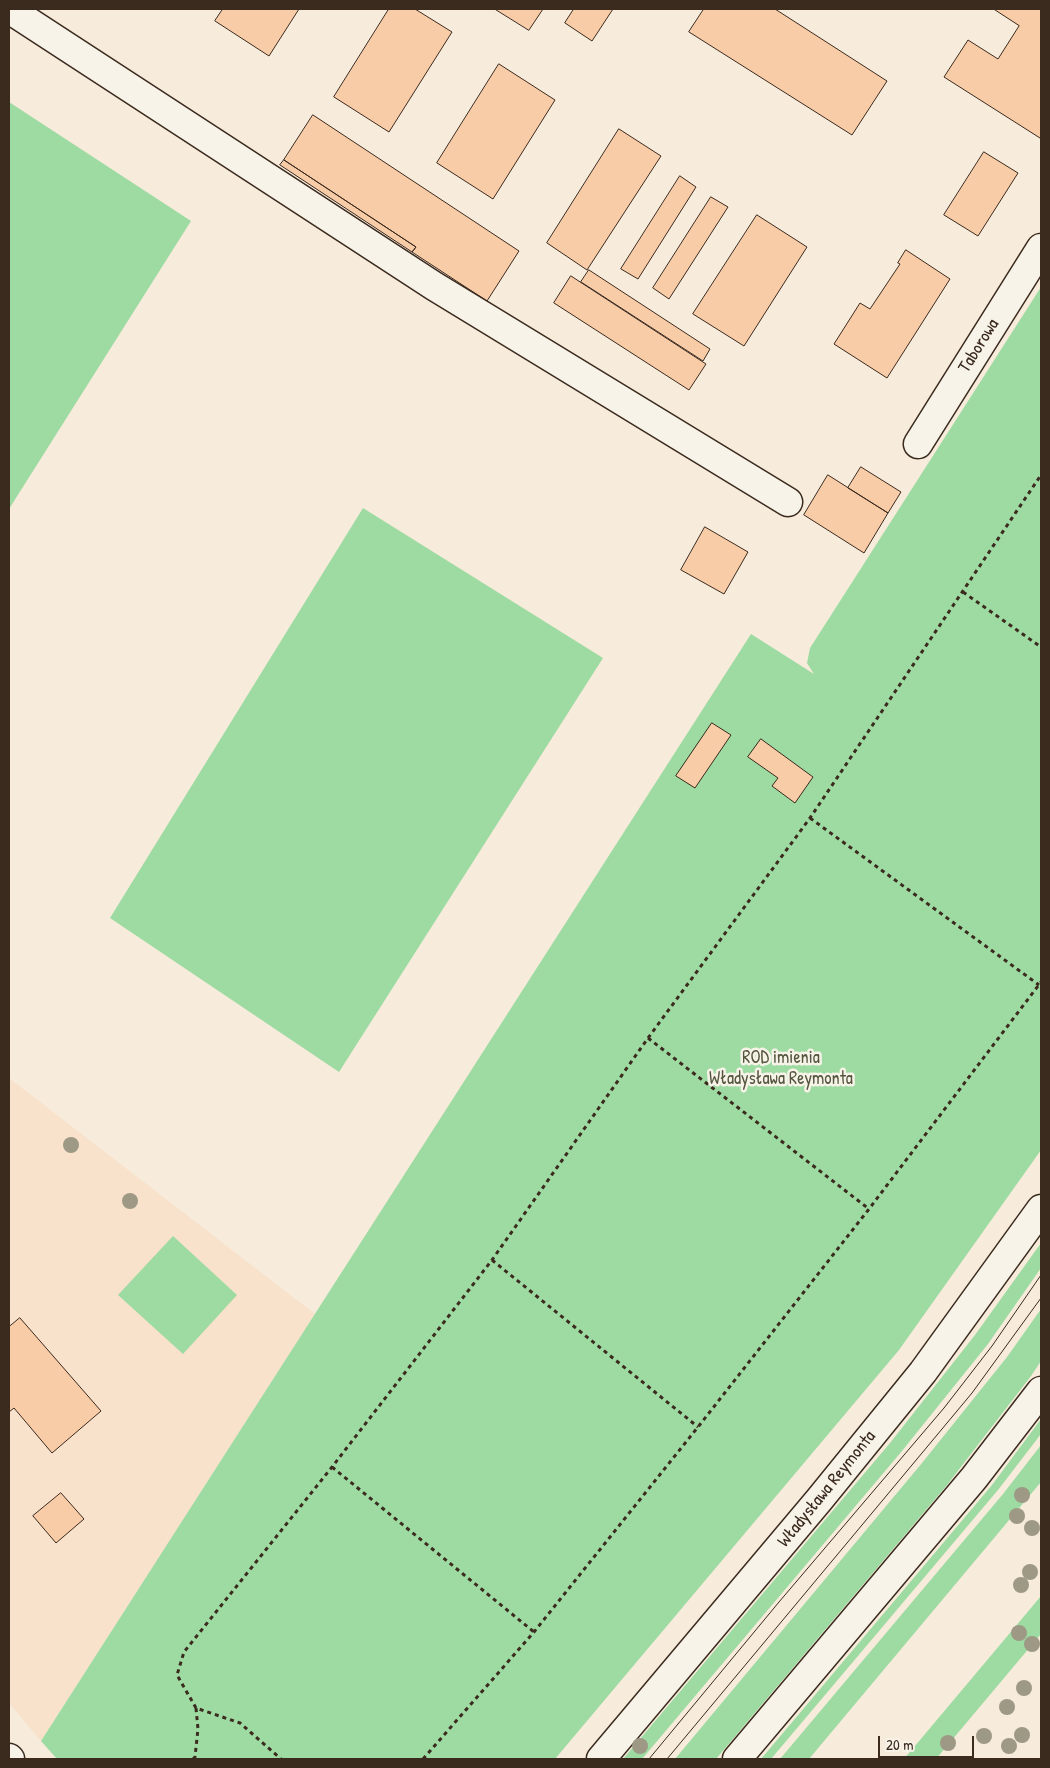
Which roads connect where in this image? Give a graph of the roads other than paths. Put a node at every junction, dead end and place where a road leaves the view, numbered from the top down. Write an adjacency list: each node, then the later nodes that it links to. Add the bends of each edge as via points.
1 (9, 9): 4 (main road, via 434,286)
2 (1041, 248): 3 (main road, Taborowa)
3 (918, 444)
4 (788, 502)
5 (1041, 1209): 7 (main road, Władysława Reymonta, via 923,1372)
6 (1041, 1390): 8 (main road, via 974,1478)
7 (601, 1759)
8 (737, 1759)

